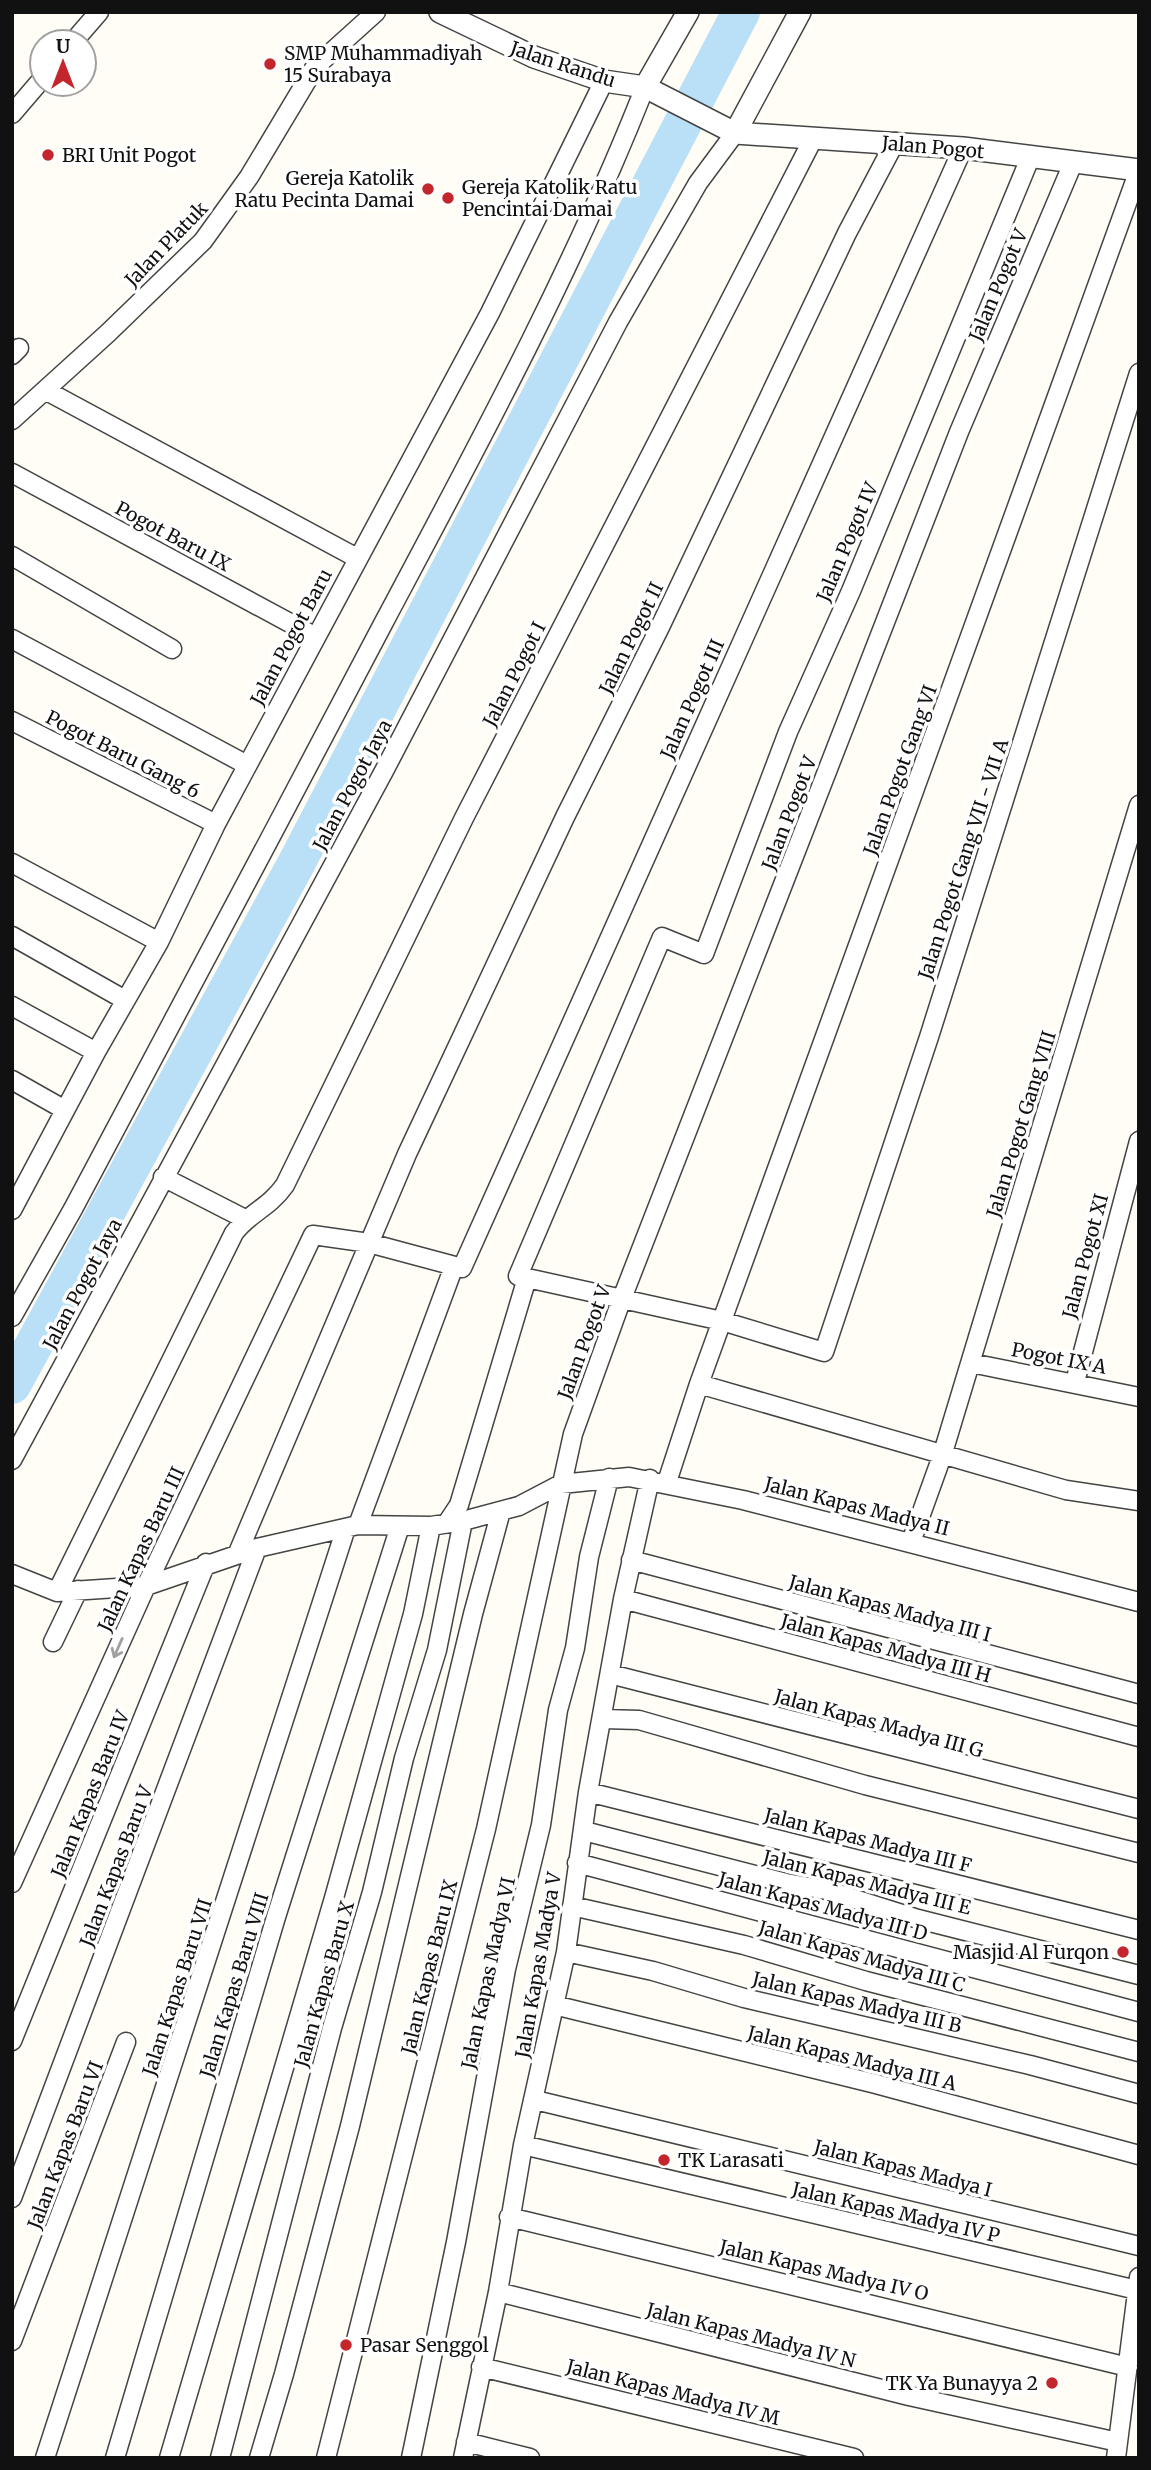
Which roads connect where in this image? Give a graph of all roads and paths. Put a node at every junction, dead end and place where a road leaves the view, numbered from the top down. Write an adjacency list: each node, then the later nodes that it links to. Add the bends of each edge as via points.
1 (99, 12): 6 (street)
2 (376, 12): 19 (street, Jalan Platuk, via 315,67 249,177 202,241)
3 (440, 12): 7 (street, Jalan Randu, via 500,43)
4 (688, 12): 8 (street)
5 (800, 12): 11 (street)
6 (85, 28)
7 (604, 81): 8 (street, Jalan Randu); 23 (street, Jalan Pogot Baru, via 489,313)
8 (648, 88): 11 (street, Jalan Randu); 47 (street, via 564,275 465,471)
9 (28, 95): 10 (street)
10 (12, 114)
11 (731, 131): 12 (street, Jalan Pogot); 40 (street, Jalan Pogot Jaya, via 618,322 384,771)
12 (813, 139): 13 (street, Jalan Pogot); 42 (street, Jalan Pogot I, via 464,818 285,1185 264,1209)
13 (895, 142): 14 (street, Jalan Pogot); 43 (street, Jalan Pogot II, via 565,817)
14 (962, 148): 15 (street, Jalan Pogot); 44 (street, Jalan Pogot III)
15 (1030, 158): 16 (street, Jalan Pogot); 45 (street, Jalan Pogot IV, via 788,732 704,954 662,937 518,1276)
16 (1073, 163): 17 (street, Jalan Pogot); 46 (street, Jalan Pogot V, via 959,432)
17 (1139, 170): 48 (street, Jalan Pogot Gang VI)
18 (1139, 373): 48 (street, Jalan Pogot Gang VII - VII A, via 825,1350)
19 (45, 390): 20 (street, Jalan Platuk); 23 (street)
20 (12, 419)
21 (12, 474): 24 (street, Pogot Baru IX)
22 (12, 556): 26 (street)
23 (357, 558): 24 (street, Jalan Pogot Baru)
24 (314, 636): 28 (street, Jalan Pogot Baru)
25 (12, 639): 28 (street)
26 (172, 649)
27 (12, 721): 30 (street, Pogot Baru Gang 6)
28 (247, 765): 30 (street, Jalan Pogot Baru)
29 (1139, 805): 49 (street, Jalan Pogot Gang VIII)
30 (215, 824): 33 (street, Jalan Pogot Baru)
31 (12, 863): 33 (street)
32 (12, 936): 34 (street)
33 (159, 942): 34 (street, Jalan Pogot Baru)
34 (125, 1000): 36 (street, Jalan Pogot Baru)
35 (12, 1006): 36 (street)
36 (96, 1052): 38 (street, Jalan Pogot Baru)
37 (12, 1080): 38 (street)
38 (65, 1110): 41 (street, Jalan Pogot Baru)
39 (1139, 1141): 50 (street, Jalan Pogot XI)
40 (163, 1177): 42 (street); 54 (street, Jalan Pogot Jaya)
41 (12, 1210)
42 (245, 1219): 71 (street, via 234,1233)
43 (369, 1243): 44 (street); 65 (street, Jalan Pogot II); 69 (street, Jalan Kapas Baru III, via 313,1235)
44 (458, 1267): 62 (street, Jalan Pogot III)
45 (527, 1278): 46 (street); 60 (street, via 459,1505)
46 (621, 1301): 48 (street); 57 (street, Jalan Pogot V, via 573,1434)
47 (12, 1317)
48 (722, 1321): 51 (street, Jalan Pogot Gang VI)
49 (971, 1363): 50 (street, Pogot IX A); 53 (street, Jalan Pogot Gang VIII)
50 (1074, 1382): 52 (street, Pogot IX A)
51 (699, 1384): 53 (street); 56 (street, Jalan Pogot Gang VI)
52 (1139, 1396)
53 (942, 1456): 58 (street, via 1066,1489); 63 (street, Jalan Pogot Gang VIII)
54 (12, 1460)
55 (608, 1478): 56 (street, Jalan Kapas Madya II); 57 (street, Jalan Kapas Madya II); 114 (street, Jalan Kapas Madya VI)
56 (659, 1480): 63 (street, Jalan Kapas Madya II); 66 (street, Jalan Kapas Madya V)
57 (562, 1484): 59 (street, Jalan Kapas Madya II); 113 (street, Jalan Kapas Baru IX, via 486,1829)
58 (1139, 1501)
59 (501, 1511): 60 (street, Jalan Kapas Madya II); 112 (street, via 350,2126)
60 (447, 1523): 61 (street, Jalan Kapas Madya II); 110 (street, via 413,1614); 111 (street, Jalan Kapas Baru X, via 437,1650 404,1758)
61 (400, 1526): 62 (street, Jalan Kapas Madya II); 109 (street, Jalan Kapas Baru VIII, via 275,1917)
62 (352, 1527): 64 (street, Jalan Kapas Madya II); 108 (street, Jalan Kapas Baru VII)
63 (911, 1542): 73 (street, Jalan Kapas Madya II)
64 (257, 1548): 65 (street, Jalan Kapas Madya II); 98 (street, Jalan Kapas Baru V)
65 (237, 1555): 67 (street, Jalan Kapas Madya II)
66 (631, 1560): 72 (street, Jalan Kapas Madya V); 76 (street, Jalan Kapas Madya III I)
67 (206, 1563): 69 (street, Jalan Kapas Madya II); 91 (street, Jalan Kapas Baru IV)
68 (12, 1574): 71 (street)
69 (146, 1586): 70 (street, Jalan Kapas Madya II); 84 (street, Jalan Kapas Baru III, one-way to 84)
70 (78, 1590): 71 (street, Jalan Kapas Madya II); 74 (street)
71 (57, 1592)
72 (623, 1600): 75 (street, Jalan Kapas Madya V); 78 (street, Jalan Kapas Madya III H)
73 (1139, 1602)
74 (53, 1642)
75 (610, 1674): 77 (street, Jalan Kapas Madya V); 80 (street, Jalan Kapas Madya III G)
76 (1139, 1695)
77 (604, 1719): 79 (street, Jalan Kapas Madya V); 82 (street, via 639,1720 865,1785)
78 (1139, 1737)
79 (588, 1792): 81 (street, Jalan Kapas Madya V); 86 (street, Jalan Kapas Madya III F)
80 (1139, 1809)
81 (584, 1831): 83 (street, Jalan Kapas Madya V); 88 (street, Jalan Kapas Madya III E, via 826,1890 918,1919)
82 (1139, 1853)
83 (577, 1863): 85 (street, Jalan Kapas Madya V); 90 (street, Jalan Kapas Madya III D)
84 (12, 1883)
85 (572, 1906): 87 (street, Jalan Kapas Madya V); 93 (street, Jalan Kapas Madya III C, via 744,1945)
86 (1139, 1930)
87 (566, 1952): 89 (street, Jalan Kapas Madya V); 94 (street, Jalan Kapas Madya III B)
88 (1139, 1975)
89 (554, 2005): 95 (street, Jalan Kapas Madya V); 97 (street, Jalan Kapas Madya III A)
90 (1139, 2012)
91 (12, 2041)
92 (126, 2042): 103 (street, Jalan Kapas Baru VI)
93 (1139, 2052)
94 (1139, 2094)
95 (535, 2100): 96 (street, Jalan Kapas Madya V); 100 (street, Jalan Kapas Madya I)
96 (523, 2145): 99 (street, Jalan Kapas Madya V); 101 (street, Jalan Kapas Madya IV P)
97 (1139, 2155)
98 (12, 2198)
99 (509, 2217): 102 (street, Jalan Kapas Madya V); 105 (street, Jalan Kapas Madya IV O)
100 (1139, 2246)
101 (1138, 2283): 105 (street)
102 (498, 2292): 104 (street, Jalan Kapas Madya V); 107 (street, Jalan Kapas Madya IV N)
103 (12, 2341)
104 (481, 2367): 106 (street, Jalan Kapas Madya V); 116 (street, Jalan Kapas Madya IV M)
105 (1128, 2367): 107 (street)
106 (465, 2450): 115 (street)
107 (1117, 2450)
108 (45, 2458)
109 (115, 2458)
110 (169, 2458)
111 (219, 2458)
112 (259, 2458)
113 (326, 2458)
114 (411, 2458)
115 (530, 2458)
116 (854, 2458)

